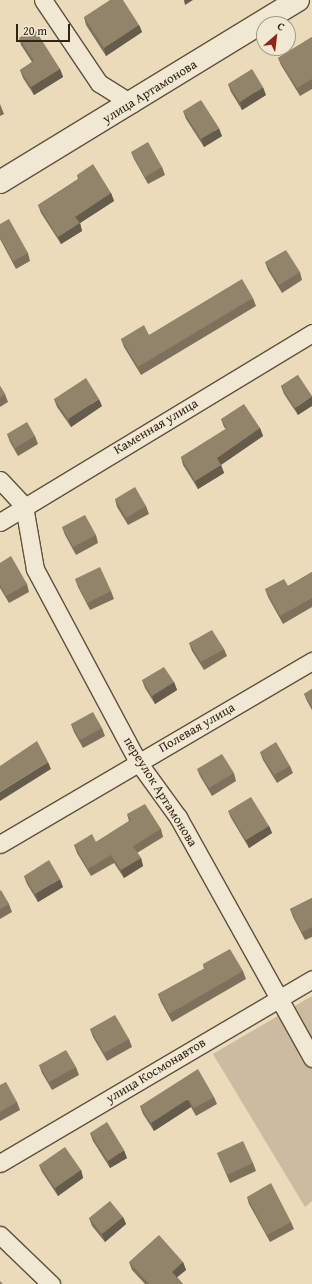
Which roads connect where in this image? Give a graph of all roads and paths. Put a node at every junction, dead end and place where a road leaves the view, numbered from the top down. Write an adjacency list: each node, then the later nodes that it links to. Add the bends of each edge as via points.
1 (43, 0): 3 (street, via 99,83)
2 (298, 0): 3 (street, улица Артамонова)
3 (132, 104): 4 (street, улица Артамонова)
4 (0, 182)
5 (312, 333): 7 (street, Каменная улица)
6 (0, 480): 7 (street)
7 (24, 506): 8 (street, Каменная улица); 10 (street, переулок Артамонова, via 35,569)
8 (0, 522)
9 (312, 661): 10 (street, Полевая улица)
10 (138, 762): 11 (street, Полевая улица); 13 (street, переулок Артамонова, via 178,817)
11 (0, 844)
12 (312, 979): 13 (street, улица Космонавтов)
13 (278, 998): 14 (street, переулок Артамонова); 15 (street, улица Космонавтов)
14 (312, 1058)
15 (0, 1163)
16 (0, 1235): 17 (street)
17 (51, 1284)

